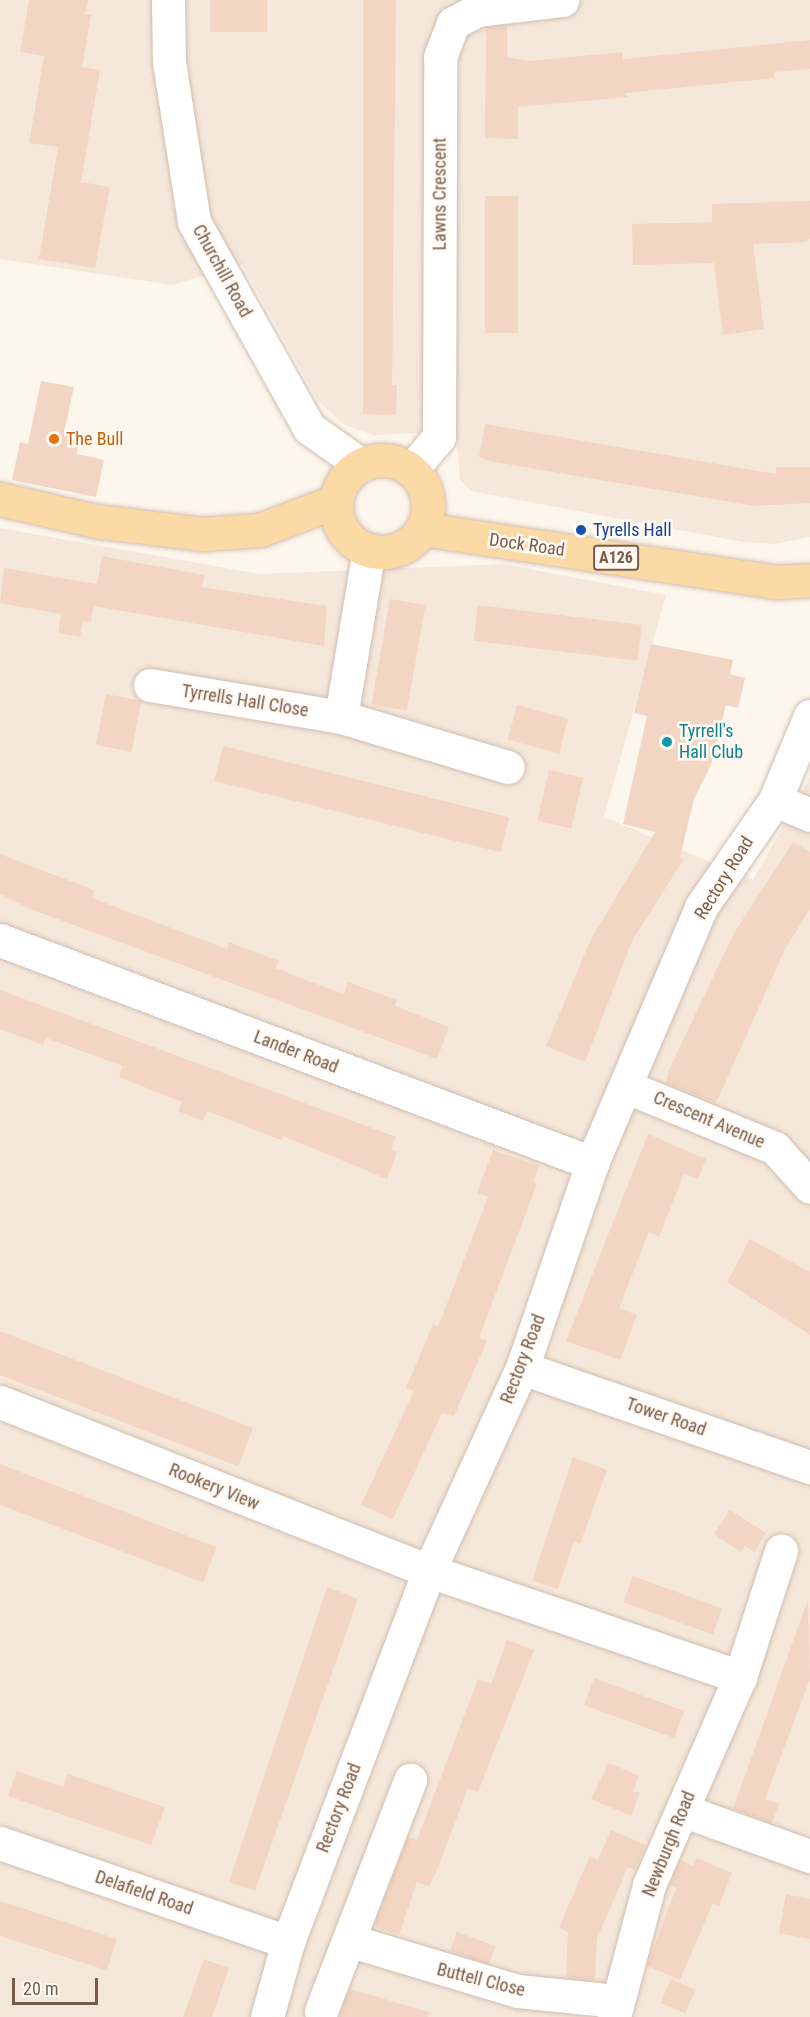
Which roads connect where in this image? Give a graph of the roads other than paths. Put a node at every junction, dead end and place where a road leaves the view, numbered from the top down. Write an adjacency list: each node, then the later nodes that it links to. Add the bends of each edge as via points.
1 (168, 0): 3 (street, Churchill Road, via 169,62 194,222 309,428)
2 (562, 0): 4 (street, Lawns Crescent, via 477,10 453,23 440,57 439,437)
3 (361, 465): 4 (main road, via 387,460); 6 (main road, via 340,487)
4 (411, 470): 7 (main road, via 420,479 428,504)
5 (0, 500): 6 (main road, via 95,521 202,534 260,530)
6 (336, 501): 8 (main road, via 344,531)
7 (422, 529): 8 (main road, via 399,548); 9 (main road, Dock Road / A126, via 776,582)
8 (369, 550): 12 (street)
9 (810, 580)
10 (150, 685): 12 (street, Tyrrells Hall Close)
11 (810, 716): 14 (street, Rectory Road)
12 (341, 717): 13 (street, Tyrrells Hall Close)
13 (508, 767)
14 (775, 800): 15 (street); 17 (street, Rectory Road, via 701,907)
15 (810, 815)
16 (0, 940): 18 (street, Lander Road)
17 (627, 1087): 18 (street, Rectory Road); 19 (street, Crescent Avenue, via 776,1148)
18 (592, 1163): 20 (street, Rectory Road)
19 (810, 1187)
20 (522, 1368): 22 (street, Tower Road); 24 (street, Rectory Road)
21 (0, 1402): 24 (street, Rookery View)
22 (810, 1467)
23 (781, 1551): 25 (street, Newburgh Road)
24 (429, 1571): 25 (street); 31 (street, Rectory Road)
25 (740, 1677): 27 (street, Newburgh Road)
26 (410, 1780): 30 (street)
27 (682, 1810): 29 (street); 32 (street, Newburgh Road, via 649,1886)
28 (0, 1843): 31 (street, Delafield Road)
29 (810, 1856)
30 (351, 1941): 32 (street, Buttell Close, via 518,1991); 33 (street)
31 (288, 1942): 34 (street, Rectory Road)
32 (615, 2009)
33 (321, 2011)
34 (267, 2017)

